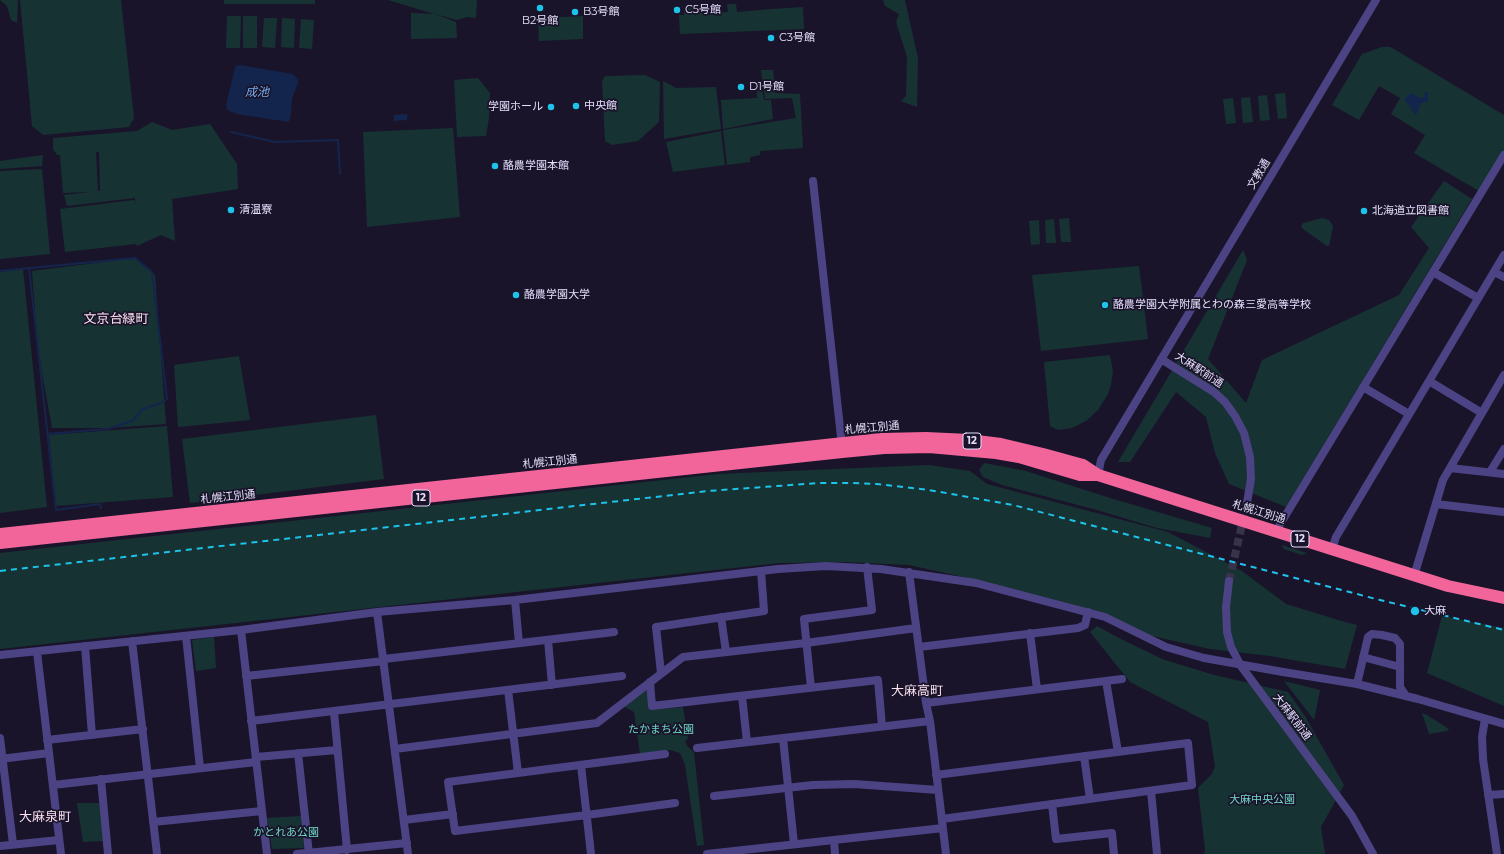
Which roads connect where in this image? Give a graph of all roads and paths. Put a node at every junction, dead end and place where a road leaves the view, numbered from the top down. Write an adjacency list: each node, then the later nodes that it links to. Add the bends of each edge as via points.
1 (1376, 0): 9 (street, 文教通)
2 (1504, 156): 5 (street)
3 (813, 181): 15 (street)
4 (1504, 255): 6 (street)
5 (1433, 272): 8 (street); 12 (street)
6 (1494, 272): 7 (street); 8 (street)
7 (1504, 277)
8 (1478, 298): 11 (street)
9 (1162, 359): 20 (street, 大麻駅前通, via 1101,460); 21 (street, 大麻駅前通, via 1214,392 1235,416 1246,439 1250,462 1251,482)
10 (1504, 375): 13 (street)
11 (1428, 381): 13 (street); 14 (street)
12 (1363, 387): 14 (street); 24 (street)
13 (1482, 413): 17 (street)
14 (1409, 414): 27 (street, via 1336,537)
15 (842, 448): 20 (highway, 札幌江別通 / 12, via 964,449 1019,458 1080,475); 25 (highway, 札幌江別通 / 12); 26 (highway, 札幌江別通 / 12)
16 (1504, 449): 18 (street)
17 (1450, 468): 18 (street); 22 (street, via 1443,480)
18 (1490, 472): 19 (street)
19 (1504, 474)
20 (1098, 475): 24 (highway, 札幌江別通 / 12)
21 (1247, 503)
22 (1436, 504): 23 (street); 31 (street)
23 (1504, 512)
24 (1276, 531): 27 (highway, 札幌江別通 / 12)
25 (0, 534)
26 (0, 543)
27 (1332, 549): 31 (highway, 札幌江別通 / 12)
28 (867, 567): 29 (street, via 826,566); 30 (street); 46 (street, via 872,610 804,619)
29 (761, 571): 34 (street); 37 (street, via 764,611)
30 (909, 572): 36 (street, via 976,583); 38 (street)
31 (1414, 576): 33 (highway, 札幌江別通 / 12)
32 (1229, 581): 136 (street, 大麻駅前通, via 1227,632 1231,647 1241,666 1352,816)
33 (1504, 598)
34 (515, 600): 35 (street); 45 (street)
35 (377, 612): 39 (street); 53 (street)
36 (1088, 612): 41 (street, via 1083,626); 61 (street, bridge, via 1105,617 1166,647 1204,658)
37 (721, 617): 50 (street); 55 (street, via 656,627)
38 (916, 628): 46 (street); 48 (street)
39 (241, 630): 42 (street); 56 (street)
40 (614, 632): 43 (street)
41 (1030, 633): 48 (street); 64 (street)
42 (186, 636): 44 (street); 94 (street)
43 (548, 640): 45 (street); 62 (street)
44 (132, 642): 47 (street); 76 (street)
45 (519, 643): 53 (street)
46 (806, 643): 50 (street); 63 (street)
47 (85, 646): 49 (street); 78 (street)
48 (919, 647): 68 (street)
49 (37, 652): 51 (street); 81 (street)
50 (726, 652): 55 (street, via 683,657)
51 (0, 656)
52 (1363, 657): 54 (street); 54 (street, via 1370,635 1395,638 1400,644); 61 (street)
53 (384, 660): 56 (street); 69 (street)
54 (1400, 667): 67 (street, via 1400,687)
55 (661, 673): 60 (street)
56 (246, 676): 72 (street)
57 (622, 676): 62 (street)
58 (1122, 679): 59 (street)
59 (1106, 681): 64 (street); 86 (street)
60 (650, 682): 66 (street, via 652,706); 77 (street, via 597,723)
61 (1356, 684): 67 (street)
62 (552, 685): 65 (street)
63 (811, 688): 66 (street); 75 (street, via 878,680)
64 (1037, 689): 68 (street)
65 (508, 690): 69 (street); 77 (street)
66 (742, 696): 82 (street)
67 (1406, 696): 71 (street)
68 (926, 703): 73 (street)
69 (390, 705): 70 (street); 84 (street)
70 (334, 712): 72 (street); 85 (street)
71 (1485, 719): 74 (street); 104 (street, via 1482,748)
72 (252, 721): 92 (street)
73 (930, 721): 75 (street); 97 (street)
74 (1504, 724)
75 (882, 726): 80 (street)
76 (143, 729): 78 (street); 96 (street)
77 (513, 734): 84 (street); 95 (street)
78 (92, 735): 81 (street)
79 (0, 738): 91 (street)
80 (783, 738): 82 (street); 100 (street)
81 (47, 740): 87 (street)
82 (747, 742): 83 (street)
83 (697, 748)
84 (395, 749): 113 (street)
85 (338, 750): 88 (street); 122 (street)
86 (1118, 752): 90 (street); 102 (street, via 1188,743 1192,785)
87 (49, 753): 91 (street); 99 (street)
88 (298, 754): 92 (street); 123 (street)
89 (665, 754): 93 (street)
90 (1084, 756): 97 (street); 106 (street)
91 (1, 758): 119 (street)
92 (256, 759): 94 (street); 109 (street)
93 (581, 765): 95 (street); 111 (street)
94 (200, 768): 96 (street)
95 (518, 773): 110 (street, via 448,782)
96 (148, 774): 98 (street); 114 (street)
97 (936, 775): 101 (street)
98 (101, 780): 99 (street); 125 (street)
99 (52, 785): 116 (street)
100 (788, 788): 101 (street, via 854,784); 105 (street); 120 (street)
101 (938, 790): 112 (street)
102 (1151, 791): 106 (street); 135 (street)
103 (1504, 794): 104 (street)
104 (1488, 795): 137 (street)
105 (714, 796)
106 (1090, 799): 108 (street)
107 (675, 803): 111 (street)
108 (1052, 804): 112 (street); 134 (street, via 1056,839 1112,833)
109 (262, 811): 114 (street); 127 (street)
110 (453, 814): 111 (street, via 455,831); 113 (street)
111 (587, 816): 130 (street)
112 (942, 819): 115 (street)
113 (404, 820): 118 (street)
114 (153, 822): 126 (street)
115 (943, 828): 117 (street); 133 (street)
116 (59, 840): 119 (street); 124 (street)
117 (834, 840): 120 (street); 132 (street)
118 (407, 843): 122 (street); 129 (street)
119 (13, 844): 121 (street)
120 (794, 844): 131 (street)
121 (0, 846)
122 (347, 850): 123 (street)
123 (309, 853): 128 (street)
124 (61, 854)
125 (108, 854)
126 (157, 854)
127 (267, 854)
128 (297, 854)
129 (408, 854)
130 (591, 854)
131 (707, 854)
132 (835, 854)
133 (946, 854)
134 (1114, 854)
135 (1157, 854)
136 (1373, 854)
137 (1497, 854)

